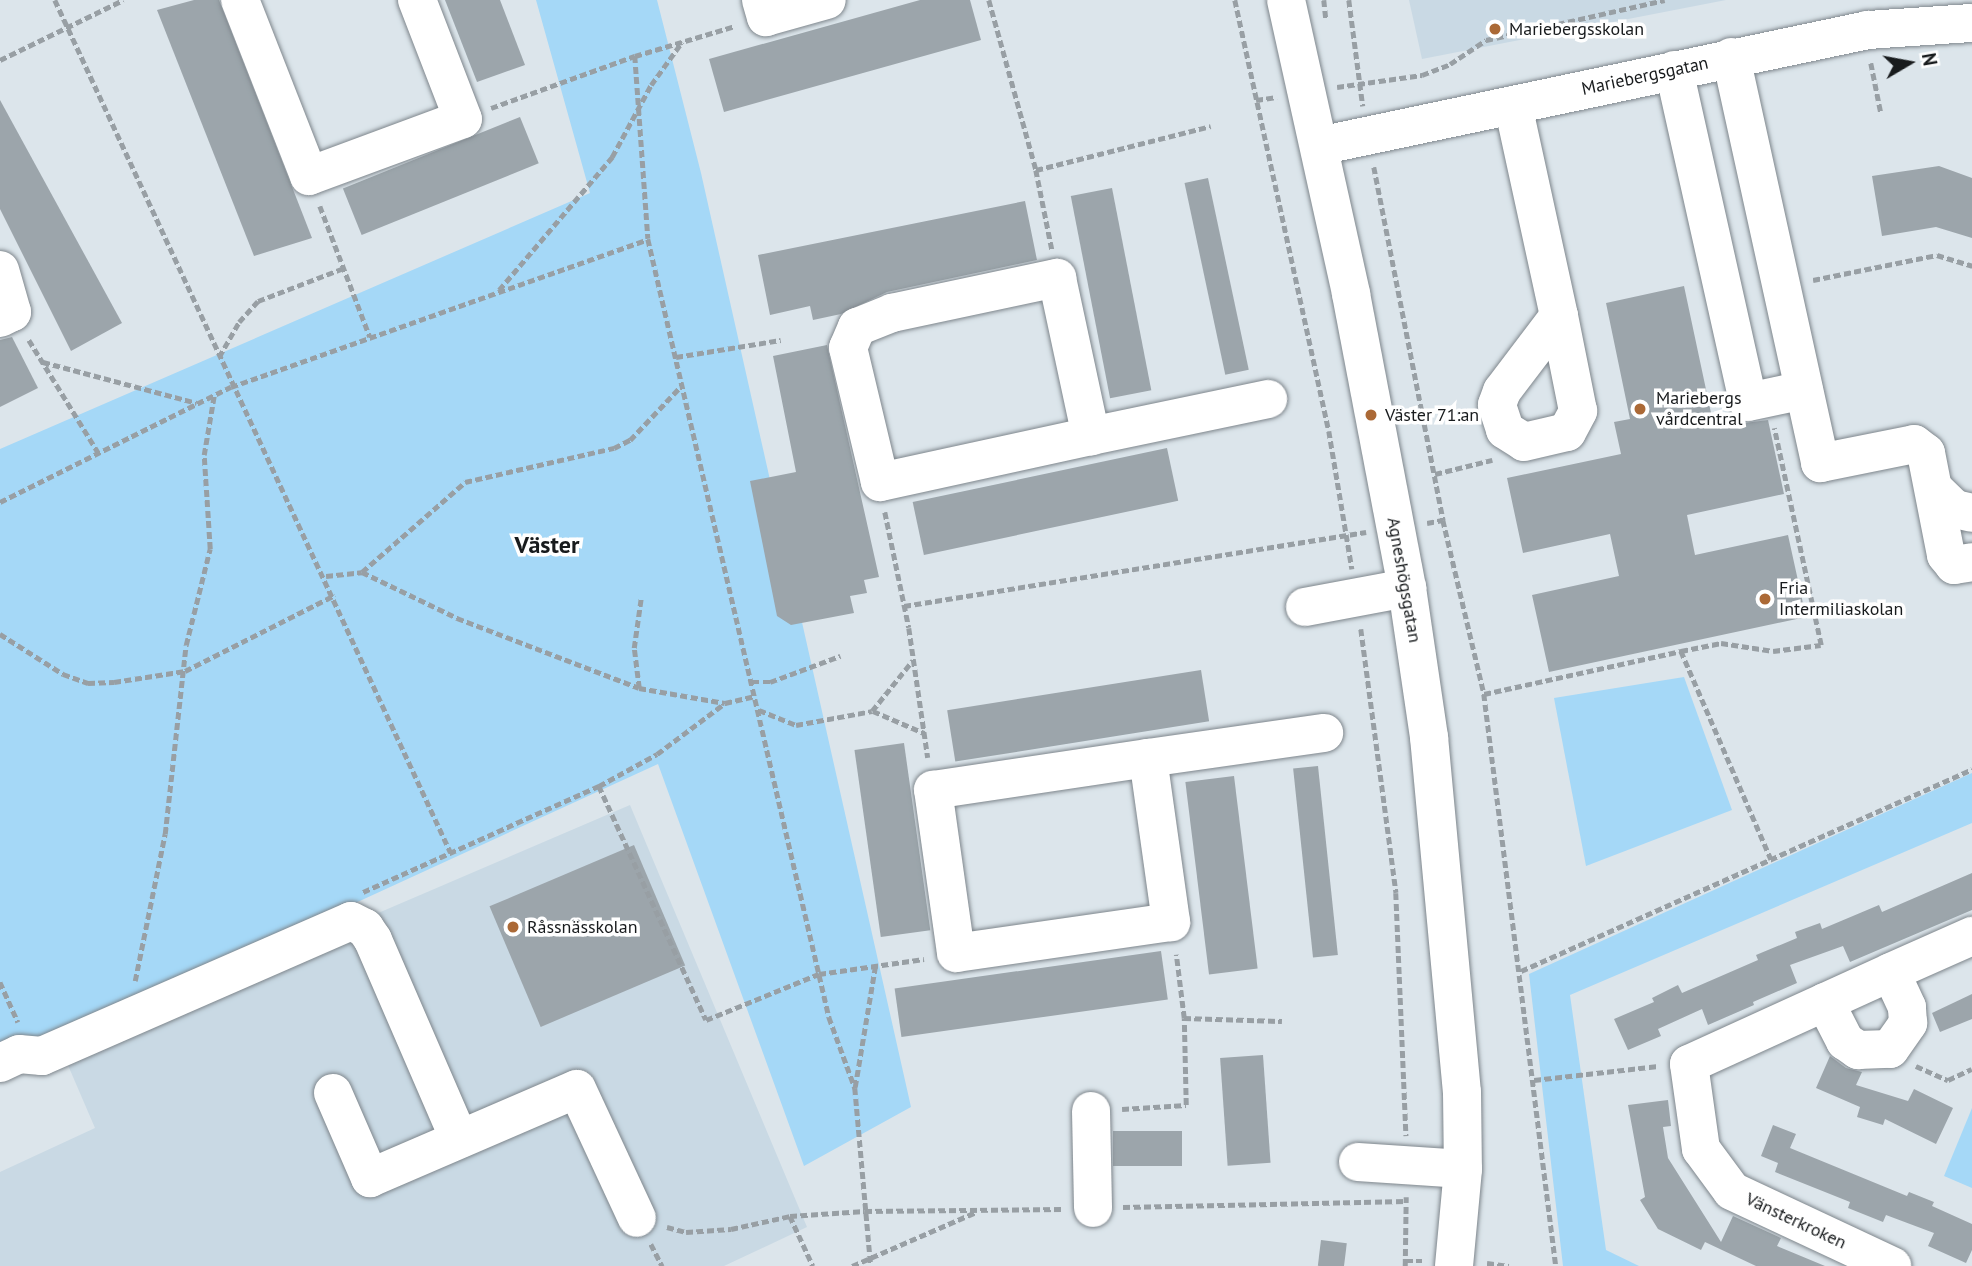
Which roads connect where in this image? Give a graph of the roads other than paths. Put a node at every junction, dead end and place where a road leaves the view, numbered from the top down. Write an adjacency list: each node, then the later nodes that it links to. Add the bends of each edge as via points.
1 (240, 0): 2 (street, via 309,176 463,118)
2 (416, 0)
3 (827, 0): 5 (street)
4 (1286, 0): 10 (street, Agneshögsgatan)
5 (763, 8)
6 (1972, 23): 7 (street, Mariebergsgatan, via 1868,30)
7 (1731, 57): 8 (street, Mariebergsgatan); 14 (street)
8 (1674, 69): 9 (street, Mariebergsgatan); 14 (street, via 1748,402)
9 (1513, 105): 10 (street, Mariebergsgatan); 13 (street)
10 (1320, 146): 20 (street, Agneshögsgatan)
11 (0, 270): 12 (street)
12 (6, 315)
13 (1559, 316): 13 (street, via 1502,390 1497,405 1505,430 1524,442 1567,432 1578,411)
14 (1804, 390): 17 (street, via 1821,463 1914,444 1926,453)
15 (1268, 399): 16 (street)
16 (1091, 436): 16 (street, via 1057,278 892,313 857,327 848,348 880,482)
17 (1934, 489): 18 (street, via 1955,509); 19 (street, via 1946,555 1954,565)
18 (1972, 513)
19 (1972, 562)
20 (1407, 589): 21 (street); 32 (street, Agneshögsgatan, via 1429,737 1456,998)
21 (1305, 607)
22 (1324, 733): 23 (street)
23 (1148, 758): 23 (street, via 933,790 956,953 1171,922)
24 (1972, 936): 25 (street)
25 (1891, 972): 26 (street); 26 (street, via 1907,1007 1908,1023 1890,1049 1866,1052 1845,1041)
26 (1825, 1002): 37 (street, Vänsterkroken, via 1689,1064 1701,1149 1732,1191)
27 (14, 1050): 30 (street, via 42,1056 351,921 365,928 373,940)
28 (333, 1093): 30 (street, via 370,1178)
29 (1091, 1111): 33 (street)
30 (459, 1139): 34 (street, via 577,1089)
31 (1358, 1162): 32 (street, via 1406,1183)
32 (1463, 1169): 35 (street, Agneshögsgatan); 36 (street, Agneshögsgatan, via 1473,1201)
33 (1093, 1208)
34 (637, 1219)
35 (1454, 1266)
36 (1478, 1266)
37 (1892, 1266)

